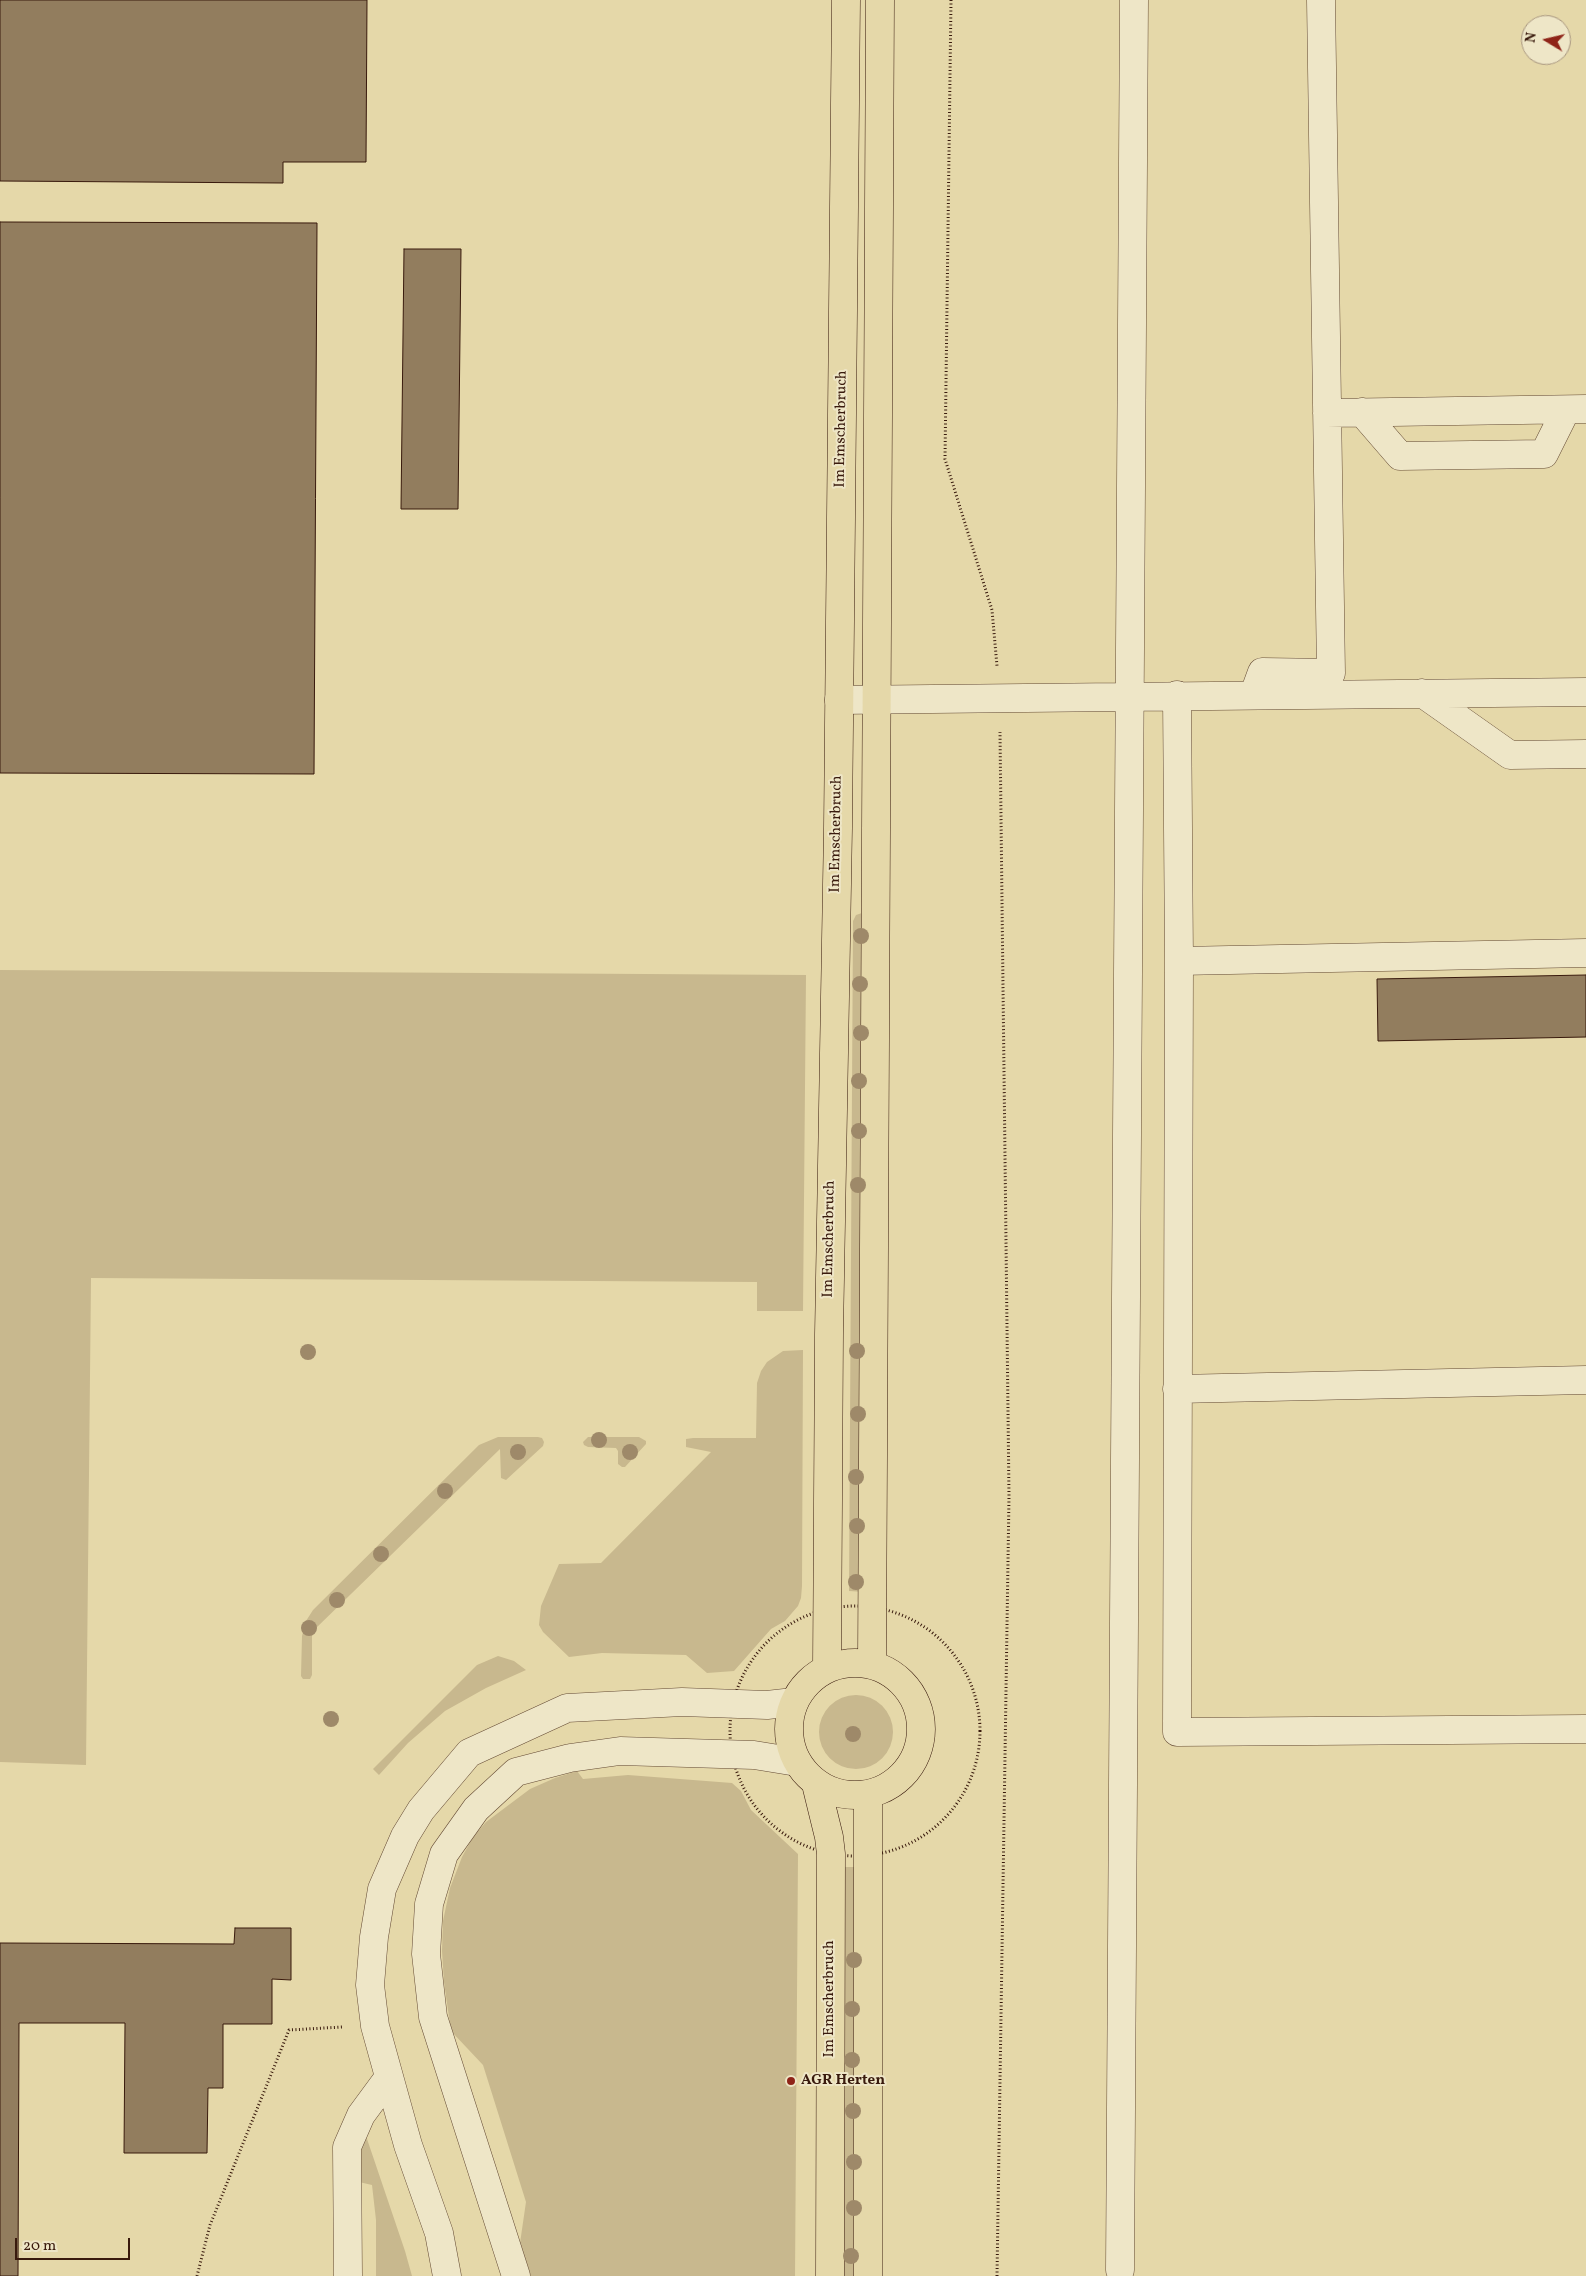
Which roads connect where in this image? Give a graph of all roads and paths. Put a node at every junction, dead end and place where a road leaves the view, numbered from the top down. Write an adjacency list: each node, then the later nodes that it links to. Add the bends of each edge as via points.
1 (846, 0): 16 (main road, Im Emscherbruch)
2 (880, 0): 15 (main road)
3 (951, 0): 14 (path, via 944,459 992,610)
4 (1134, 0): 13 (lane)
5 (1321, 0): 8 (lane)
6 (1576, 409): 7 (lane); 7 (lane, via 1544,454 1400,456)
7 (1362, 412): 8 (lane)
8 (1327, 413): 11 (lane, via 1331,673 1262,672)
9 (1586, 692): 10 (lane)
10 (1422, 693): 11 (lane); 17 (lane, via 1510,755)
11 (1254, 694): 12 (lane)
12 (1177, 695): 13 (lane); 19 (lane)
13 (1131, 696): 14 (lane); 37 (lane)
14 (1000, 698): 15 (lane); 44 (path, via 1008,1496)
15 (877, 699): 16 (lane); 22 (main road)
16 (839, 700): 23 (main road, Im Emscherbruch)
17 (1586, 754)
18 (1586, 953): 19 (lane)
19 (1179, 961): 21 (lane)
20 (1586, 1380): 21 (lane)
21 (1177, 1389): 28 (lane, via 1177,1732)
22 (872, 1606): 23 (path); 24 (main road); 34 (path, via 902,1614 928,1628 951,1649 967,1674 978,1703 981,1733 977,1763 965,1791 948,1816 924,1836 897,1849)
23 (828, 1608): 25 (main road, Im Emscherbruch); 27 (path, via 801,1617 778,1632 758,1652 742,1676)
24 (872, 1664): 25 (main road, Im Emscherbruch, via 849,1662); 32 (main road, Im Emscherbruch, via 899,1678 917,1702 923,1732 915,1761 895,1783)
25 (827, 1668): 26 (main road, Im Emscherbruch, via 810,1680)
26 (794, 1702): 27 (lane, via 767,1705); 30 (main road, Im Emscherbruch, via 788,1736)
27 (733, 1703): 29 (path); 35 (lane, via 682,1702 567,1708 469,1753 421,1810 405,1836 382,1889 370,1985)
28 (1586, 1729)
29 (732, 1754): 30 (lane); 33 (path, via 741,1782 756,1808 778,1829 802,1845); 41 (lane, via 620,1751 570,1758 516,1772 476,1809 444,1854 429,1904 426,1954 432,2017)
30 (796, 1762): 31 (main road, Im Emscherbruch)
31 (816, 1784): 32 (main road, Im Emscherbruch, via 841,1795); 33 (main road, Im Emscherbruch, via 830,1836)
32 (868, 1795): 34 (main road)
33 (831, 1854): 34 (path); 42 (main road, Im Emscherbruch)
34 (867, 1856): 43 (main road)
35 (375, 2026): 36 (lane); 38 (path, via 288,2030 210,2225)
36 (389, 2077): 39 (lane, via 361,2115 347,2147); 40 (lane, via 438,2233)
37 (1120, 2270)
38 (197, 2276)
39 (348, 2276)
40 (447, 2276)
41 (516, 2276)
42 (830, 2276)
43 (868, 2276)
44 (997, 2276)

